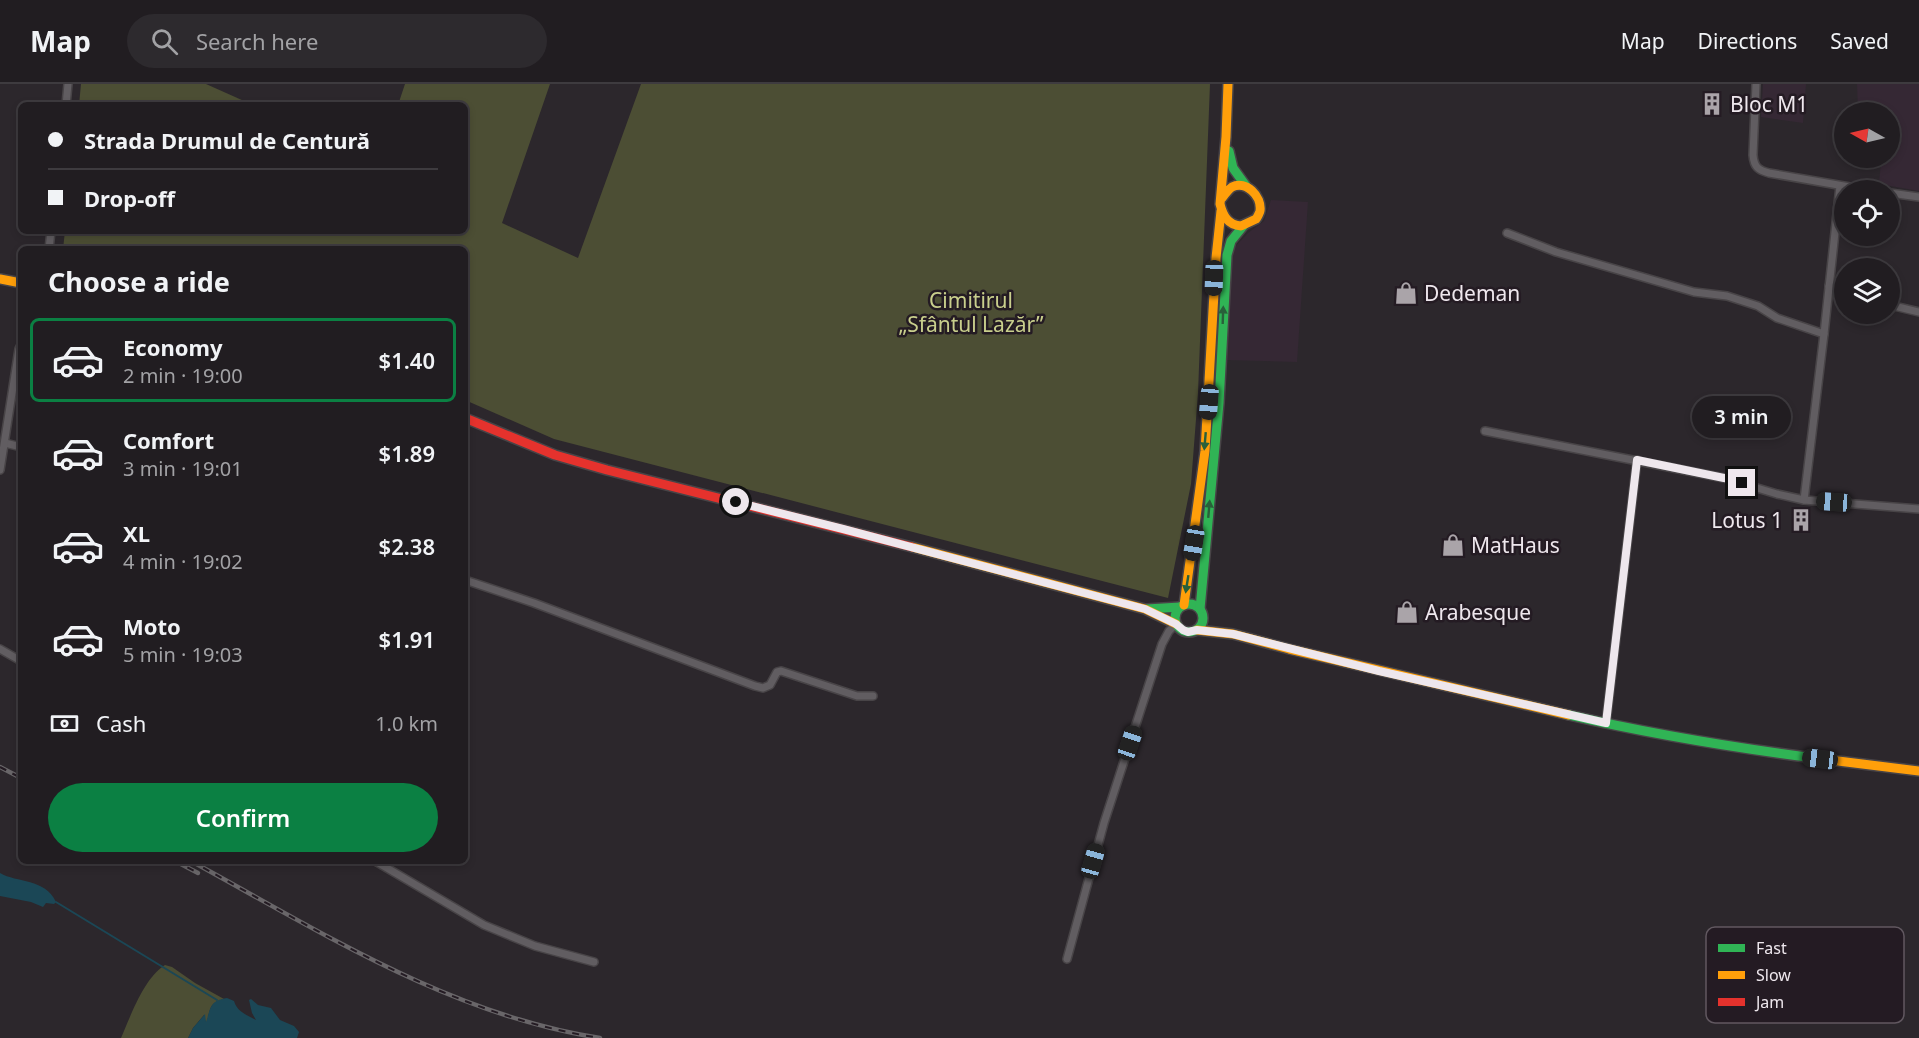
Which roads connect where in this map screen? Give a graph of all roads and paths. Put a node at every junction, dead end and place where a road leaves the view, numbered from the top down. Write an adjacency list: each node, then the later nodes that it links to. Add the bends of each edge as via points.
1 (68, 84): 4 (street)
2 (1228, 84): 5 (main road)
3 (1756, 84): 6 (street, via 1757,169)
4 (66, 102)
5 (1226, 137): 7 (main road, via 1233,168); 10 (main road)
6 (1834, 185)
7 (1246, 186): 10 (main road, via 1229,189); 12 (main road, via 1255,192 1260,211 1257,218)
8 (1900, 195): 9 (street)
9 (1919, 197)
10 (1222, 198): 11 (main road)
11 (1221, 211): 12 (main road, via 1232,224); 32 (main road, one-way to 32, via 1200,502)
12 (1244, 225): 34 (main road, one-way to 12, via 1227,255 1231,241)
13 (1507, 233): 21 (street, via 1620,271 1695,292 1727,296)
14 (1834, 240): 17 (street)
15 (0, 279): 16 (main road)
16 (18, 282)
17 (1829, 285): 18 (street); 21 (street)
18 (1834, 287)
19 (1900, 307): 20 (street)
20 (1919, 312)
21 (1824, 334): 29 (street)
22 (18, 356): 25 (street)
23 (468, 419): 33 (main road, via 555,455 607,470)
24 (1485, 431): 27 (street)
25 (5, 443): 26 (street); 28 (street)
26 (18, 446)
27 (1637, 460): 29 (street); 41 (street)
28 (0, 470)
29 (1804, 500): 30 (street)
30 (1919, 509)
31 (468, 581): 40 (street, via 755,686 770,685 781,671 857,696)
32 (1182, 606): 33 (main road); 34 (main road, via 1193,604); 35 (main road)
33 (1145, 609): 35 (main road)
34 (1207, 616): 36 (main road); 37 (main road)
35 (1176, 624): 36 (main road, via 1188,632); 44 (street, via 1162,644 1104,823)
36 (1197, 630): 37 (main road)
37 (1233, 634): 41 (main road)
38 (0, 649): 39 (street)
39 (18, 659)
40 (873, 696)
41 (1606, 723): 42 (main road, via 1727,746)
42 (1919, 771)
43 (380, 864): 45 (street, via 484,925 535,946)
44 (1066, 959)
45 (594, 962)

